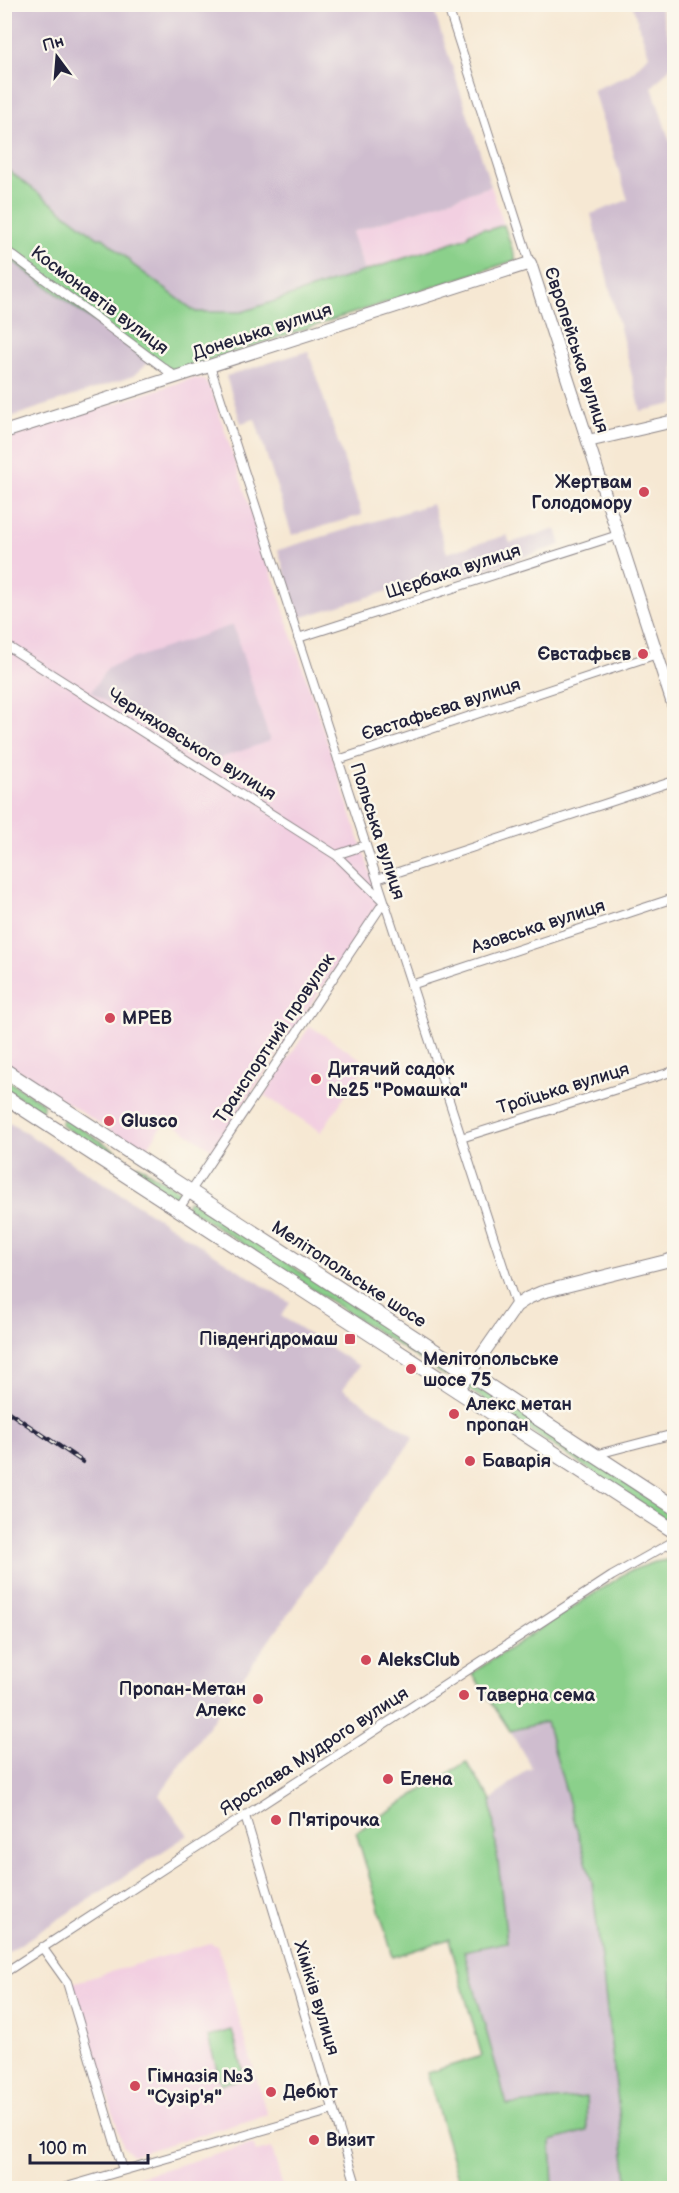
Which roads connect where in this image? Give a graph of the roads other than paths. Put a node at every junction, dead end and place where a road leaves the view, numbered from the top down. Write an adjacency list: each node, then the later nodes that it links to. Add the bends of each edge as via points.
1 (447, 4): 3 (street, Європейська вулиця)
2 (4, 249): 5 (street, Космонавтів вулиця)
3 (530, 263): 4 (street, Донецька вулиця); 8 (street, Європейська вулиця)
4 (210, 366): 5 (street, Донецька вулиця); 10 (street, Польська вулиця)
5 (176, 377): 7 (street, Донецька вулиця)
6 (675, 421): 8 (street)
7 (4, 432)
8 (588, 441): 9 (street, Європейська вулиця)
9 (618, 535): 10 (street, Щєрбака вулиця); 12 (street, Європейська вулиця)
10 (298, 638): 14 (street, Польська вулиця)
11 (4, 644): 17 (street, Черняховського вулиця)
12 (657, 654): 13 (street, Європейська вулиця); 14 (street, Євстафьєва вулиця)
13 (675, 707)
14 (338, 760): 16 (street, Польська вулиця)
15 (675, 781): 18 (street)
16 (366, 845): 17 (street); 18 (street, Польська вулиця)
17 (336, 855): 20 (street, Черняховського вулиця)
18 (376, 879): 20 (street, Польська вулиця)
19 (675, 898): 21 (street, Азовська вулиця)
20 (384, 902): 21 (street, Польська вулиця); 26 (street, Транспортний провулок)
21 (411, 985): 25 (street, Польська вулиця)
22 (4, 1070): 26 (main road, Мелітопольське шосе)
23 (675, 1071): 25 (street, Троїцька вулиця)
24 (4, 1096): 27 (main road)
25 (461, 1138): 29 (street, Польська вулиця)
26 (190, 1191): 27 (street, Транспортний провулок); 30 (main road, Мелітопольське шосе)
27 (178, 1210): 31 (main road)
28 (675, 1259): 29 (street, via 543,1292)
29 (516, 1306): 30 (street)
30 (469, 1373): 31 (street); 33 (main road, Мелітопольське шосе)
31 (457, 1391): 35 (main road)
32 (675, 1434): 33 (street)
33 (594, 1455): 34 (main road, Мелітопольське шосе)
34 (675, 1507)
35 (675, 1531)
36 (675, 1541): 37 (street, Ярослава Мудрого вулиця, via 612,1576)
37 (245, 1816): 38 (street, Ярослава Мудрого вулиця); 40 (street, Хіміків вулиця)
38 (42, 1947): 39 (street, Ярослава Мудрого вулиця); 41 (street, via 67,1982)
39 (4, 1973)
40 (333, 2110): 41 (street); 43 (street, Хіміків вулиця)
41 (123, 2170): 42 (street)
42 (63, 2188)
43 (357, 2188)

